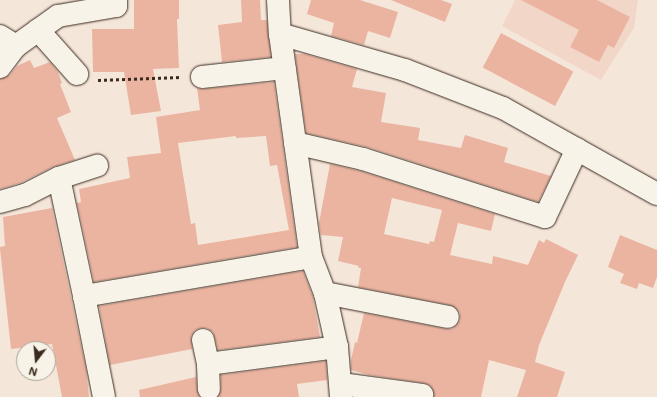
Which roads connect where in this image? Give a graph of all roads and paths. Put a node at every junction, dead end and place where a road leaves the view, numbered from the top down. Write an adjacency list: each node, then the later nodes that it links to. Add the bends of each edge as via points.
1 (116, 0): 3 (street, via 116,6 58,16)
2 (278, 0): 4 (street)
3 (38, 30): 5 (street); 8 (street)
4 (280, 34): 7 (street); 11 (street, via 412,72 503,108)
5 (8, 41): 6 (street)
6 (0, 67)
7 (285, 68): 9 (street); 10 (street)
8 (77, 74): 9 (path, via 94,80)
9 (202, 77)
10 (295, 143): 11 (street, via 363,159 545,217); 16 (street)
11 (577, 149): 14 (street)
12 (97, 166): 13 (street)
13 (59, 178): 15 (street, via 25,195); 18 (street)
14 (657, 194)
15 (0, 202)
16 (311, 257): 17 (street); 18 (street)
17 (325, 293): 19 (street); 21 (street)
18 (84, 296): 26 (street)
19 (448, 317)
20 (203, 340): 22 (street)
21 (337, 347): 22 (street); 24 (street)
22 (208, 364): 23 (street)
23 (209, 389)
24 (341, 390): 25 (street)
25 (422, 395)
26 (104, 397)

